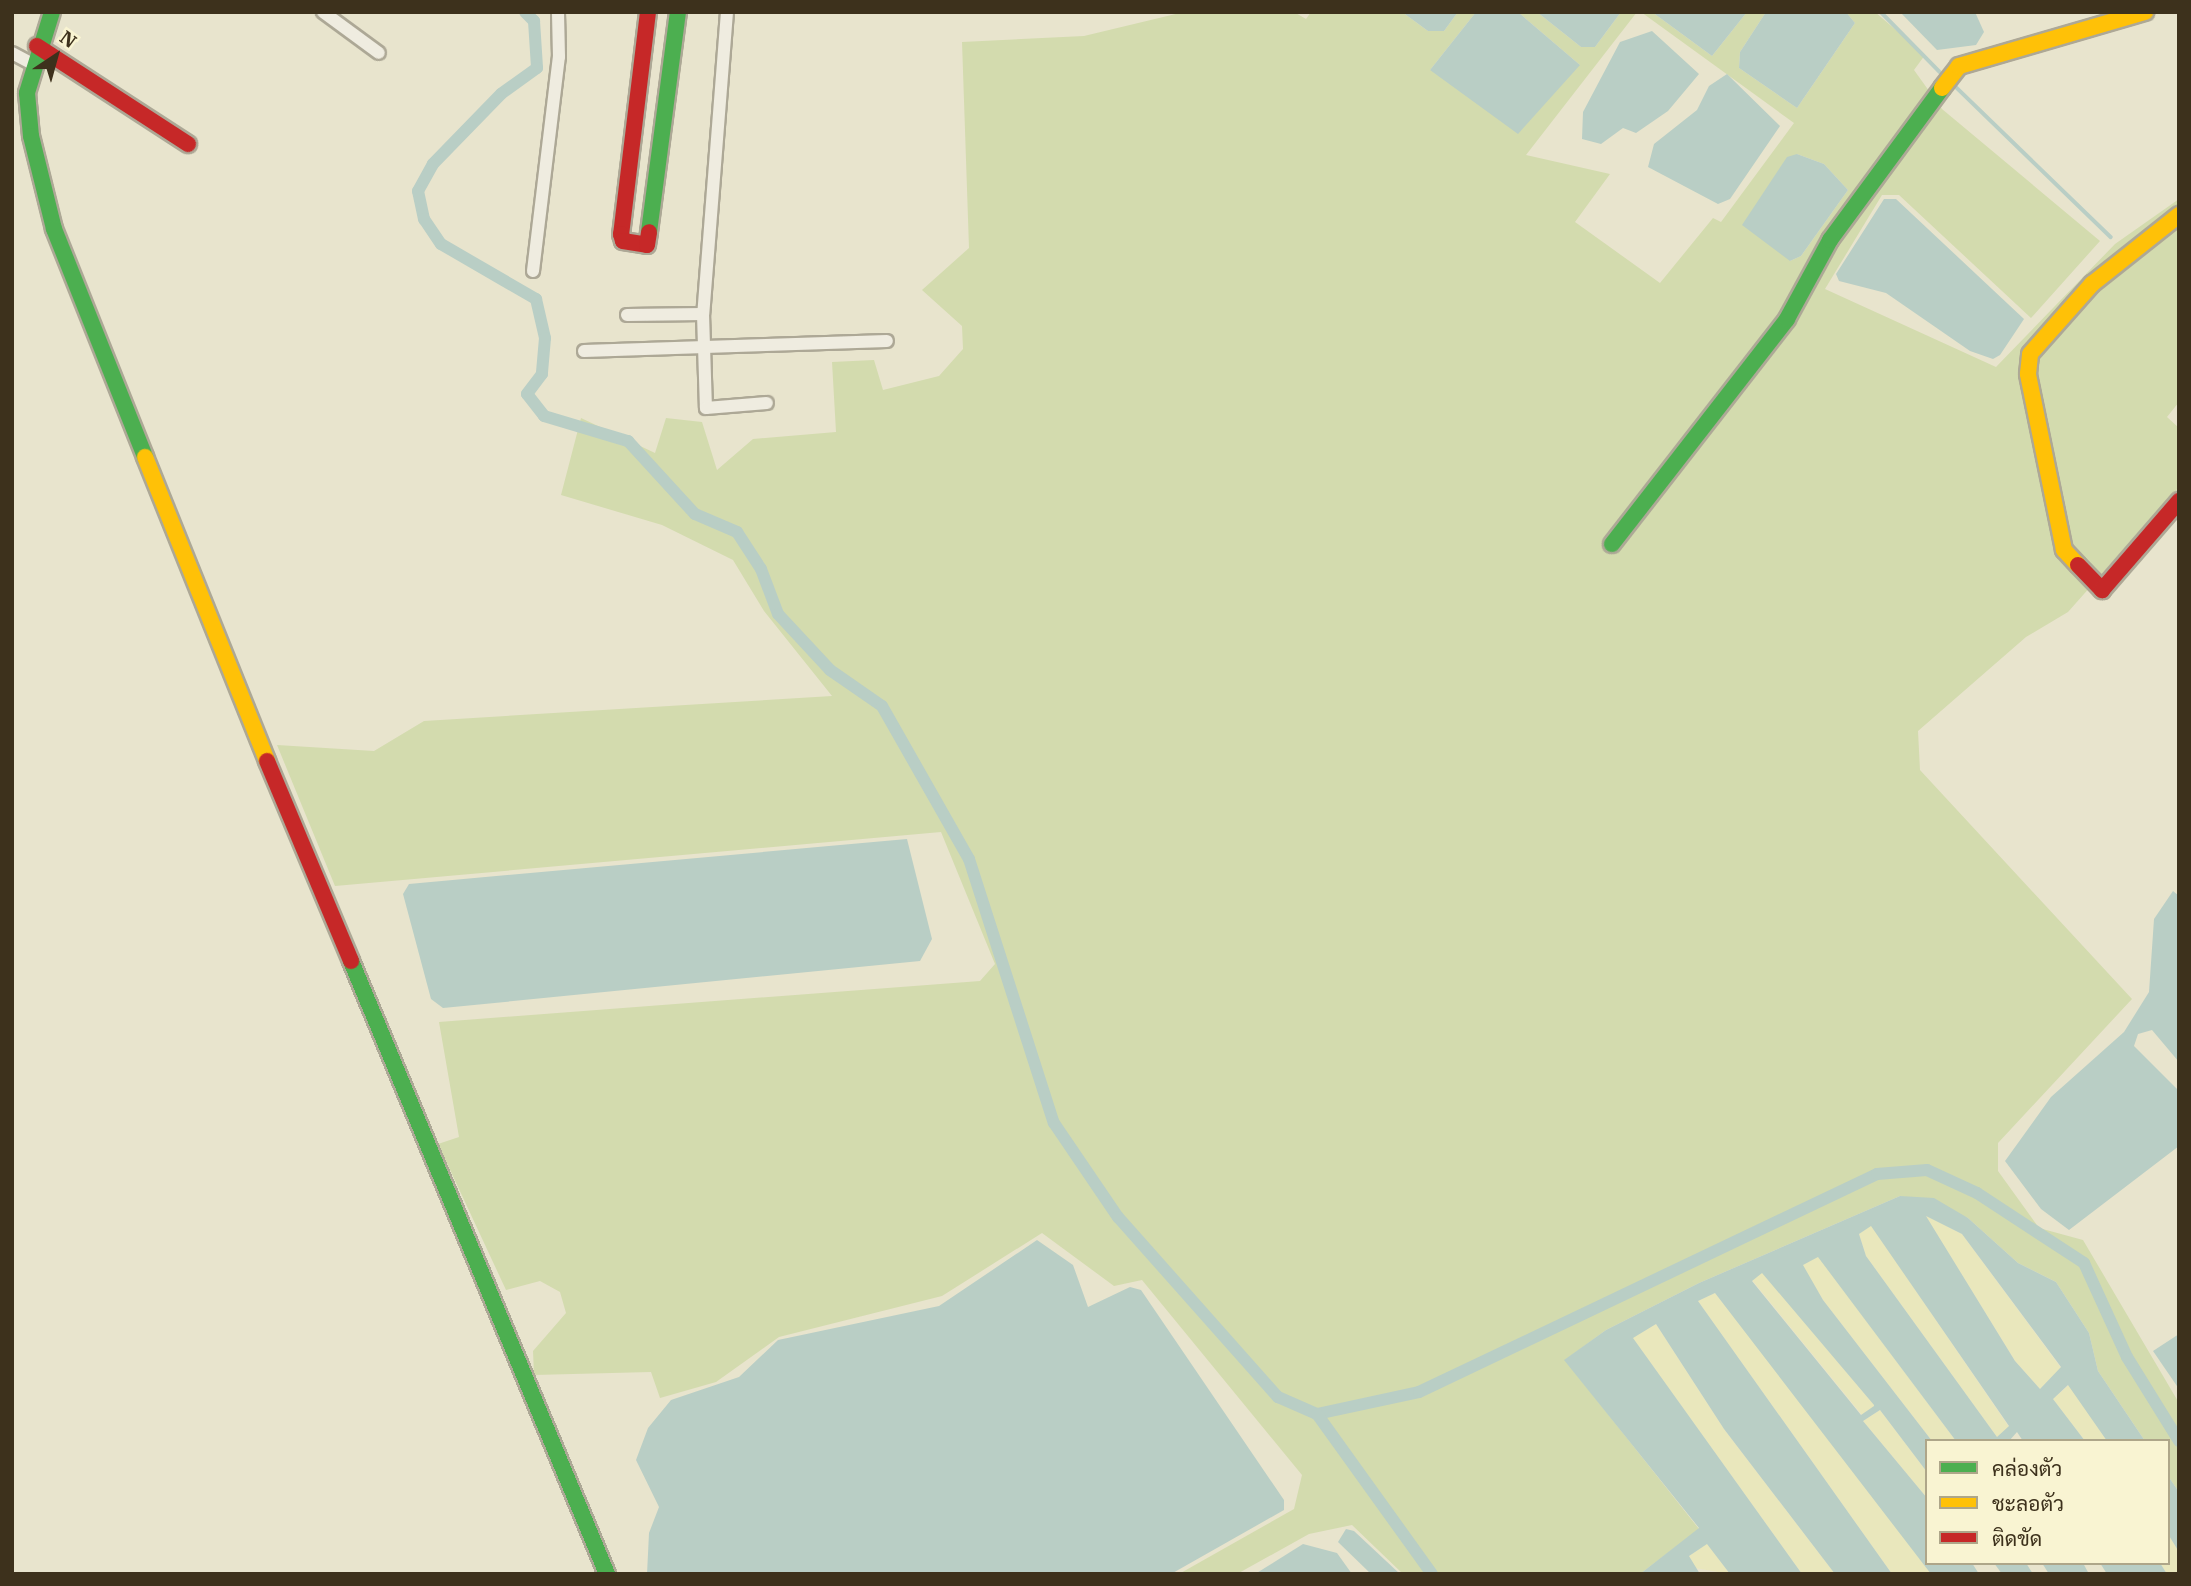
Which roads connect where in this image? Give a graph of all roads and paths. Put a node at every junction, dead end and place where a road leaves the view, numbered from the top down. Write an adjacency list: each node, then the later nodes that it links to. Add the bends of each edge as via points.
1 (52, 12): 8 (street)
2 (323, 12): 10 (street)
3 (558, 12): 14 (street, via 559,57)
4 (648, 12): 5 (street, via 621,234 623,241 647,245)
5 (678, 12)
6 (727, 12): 15 (street)
7 (2145, 12): 22 (street, via 1959,66 1830,240 1787,319)
8 (37, 46): 11 (street); 12 (street)
9 (12, 52): 11 (street)
10 (379, 53)
11 (33, 64): 23 (street, via 31,135 54,229 236,685)
12 (188, 144)
13 (2179, 215): 21 (street, via 2092,285 2031,355 2028,374 2064,550 2102,590)
14 (533, 271)
15 (703, 314): 16 (street); 18 (street)
16 (627, 315)
17 (887, 341): 18 (street)
18 (703, 349): 19 (street); 20 (street, via 706,408)
19 (584, 351)
20 (767, 403)
21 (2179, 501)
22 (1612, 544)
23 (607, 1574)

